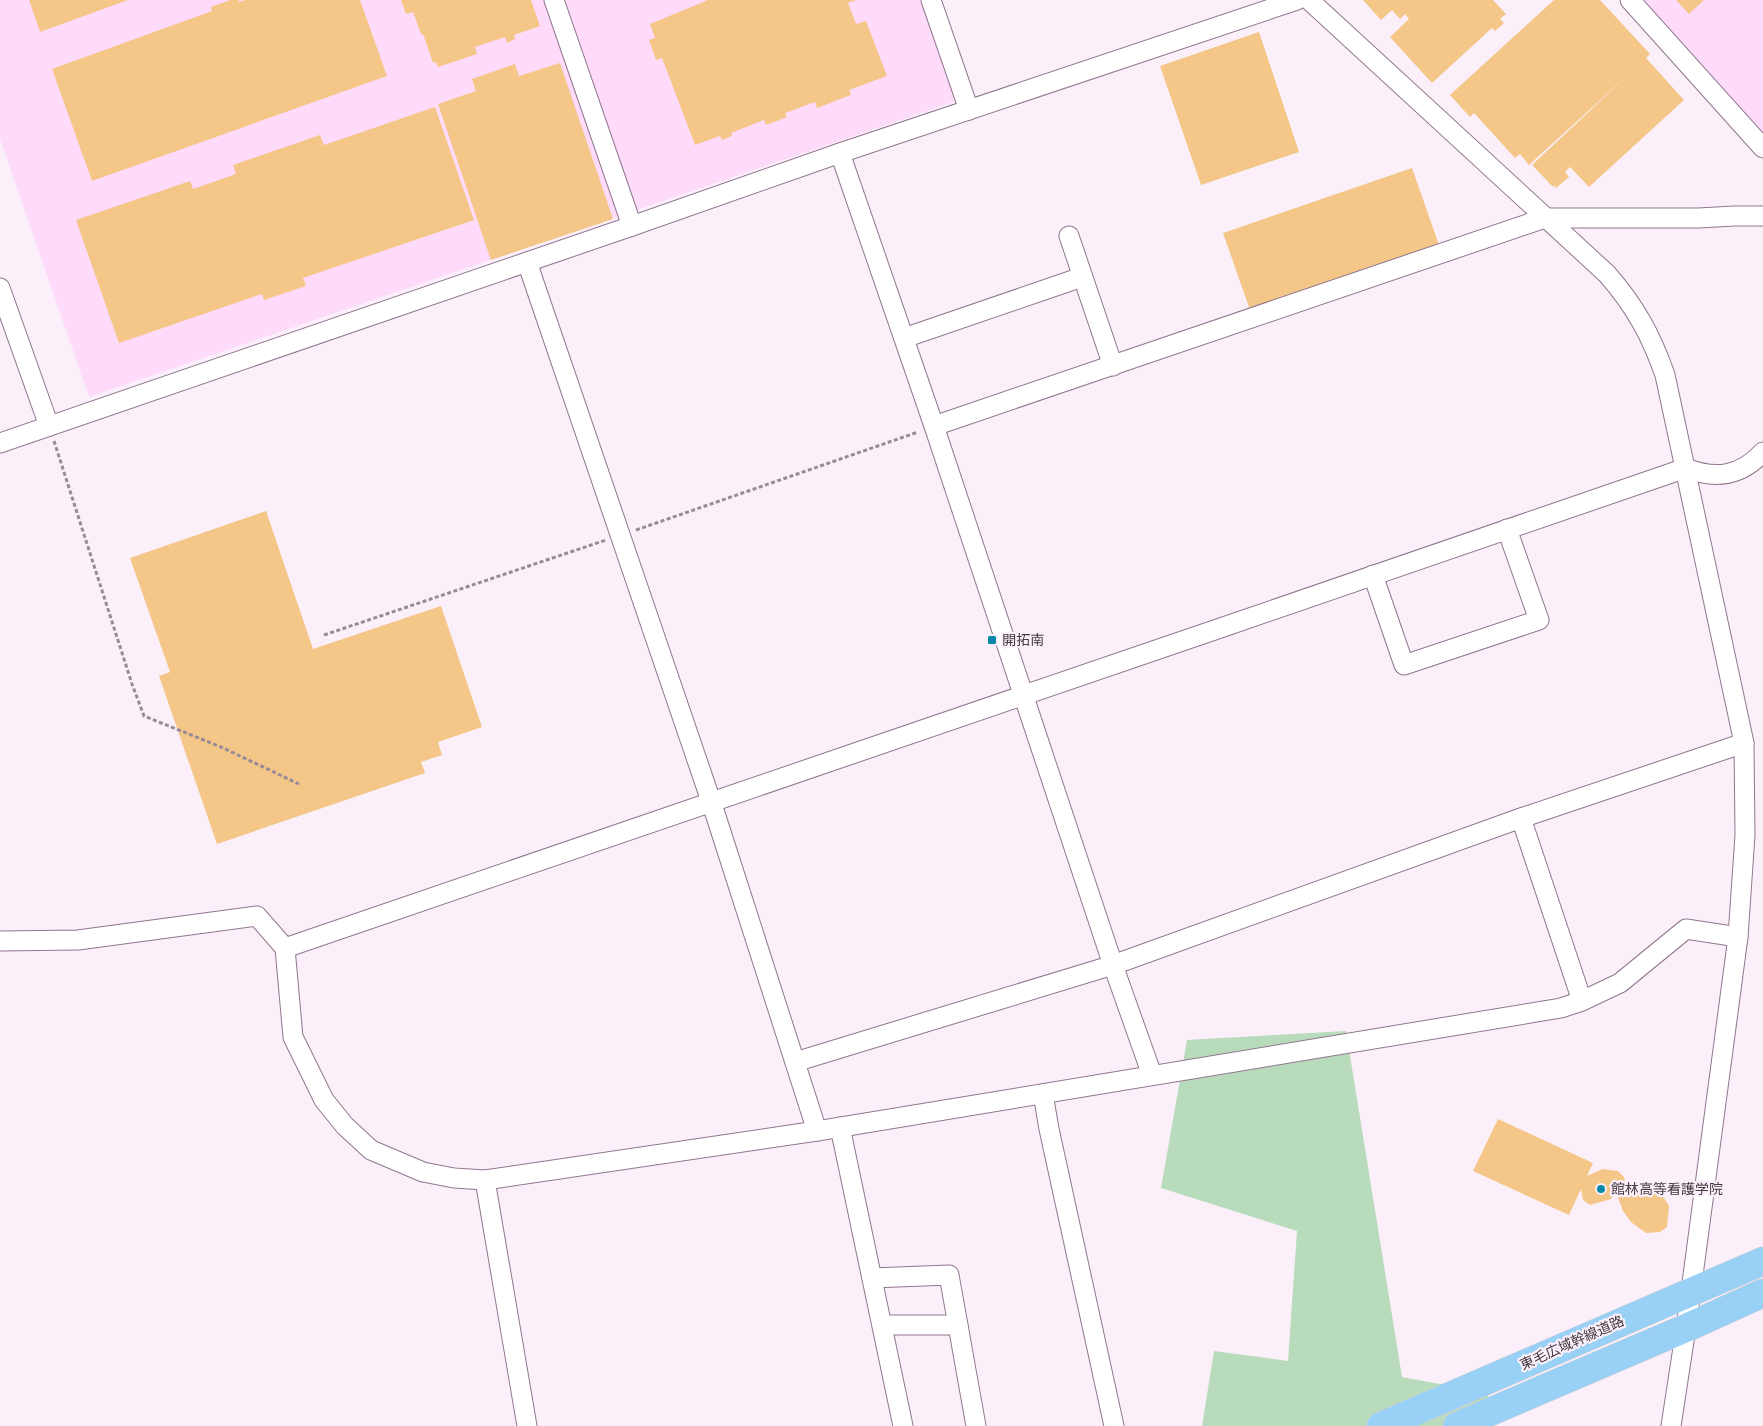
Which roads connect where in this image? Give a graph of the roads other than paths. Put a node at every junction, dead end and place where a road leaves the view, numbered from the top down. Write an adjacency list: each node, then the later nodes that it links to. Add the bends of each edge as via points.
1 (554, 0): 11 (street)
2 (931, 0): 6 (street)
3 (1297, 0): 6 (street)
4 (1309, 0): 10 (street)
5 (1630, 0): 7 (street)
6 (968, 110): 8 (street)
7 (1763, 148)
8 (840, 153): 11 (street); 16 (street)
9 (1763, 216): 10 (street)
10 (1545, 218): 17 (street); 22 (street, via 1607,274 1641,319 1665,375)
11 (632, 226): 13 (street)
12 (1069, 236): 14 (street)
13 (527, 262): 18 (street); 27 (street)
14 (1082, 277): 16 (street); 17 (street)
15 (0, 288): 18 (street)
16 (904, 338): 19 (street)
17 (1113, 366): 19 (street)
18 (49, 426): 20 (street)
19 (934, 426): 25 (street)
20 (0, 443)
21 (1763, 452): 22 (street, via 1737,472 1700,474)
22 (1686, 468): 23 (street); 26 (street)
23 (1507, 529): 24 (street); 24 (street, via 1539,620 1404,665)
24 (1373, 575): 25 (street)
25 (1024, 695): 27 (street); 32 (street)
26 (1744, 743): 28 (street); 29 (street, via 1744,835)
27 (712, 804): 31 (street); 34 (street)
28 (1521, 818): 32 (street); 33 (street)
29 (1738, 937): 33 (street, via 1686,928 1620,983); 42 (street)
30 (0, 941): 31 (street, via 78,940 256,916)
31 (285, 948): 39 (street, via 293,1037 324,1100 345,1126 371,1150 423,1172)
32 (1113, 965): 34 (street); 35 (street)
33 (1582, 1001): 35 (street, via 1561,1008)
34 (795, 1062): 38 (street)
35 (1152, 1075): 36 (street)
36 (1043, 1094): 37 (street); 50 (street)
37 (840, 1127): 38 (street); 41 (street)
38 (816, 1131): 39 (street)
39 (485, 1180): 47 (street)
40 (1763, 1261): 42 (highway, 東毛広域幹線道路)
41 (872, 1278): 44 (street); 45 (street, via 949,1275)
42 (1690, 1292): 46 (street); 51 (highway, 東毛広域幹線道路)
43 (1763, 1293): 46 (highway)
44 (882, 1325): 45 (street); 48 (street)
45 (958, 1325): 49 (street)
46 (1686, 1328): 52 (highway); 53 (street)
47 (526, 1426)
48 (903, 1426)
49 (976, 1426)
50 (1114, 1426)
51 (1381, 1426)
52 (1457, 1426)
53 (1671, 1426)

